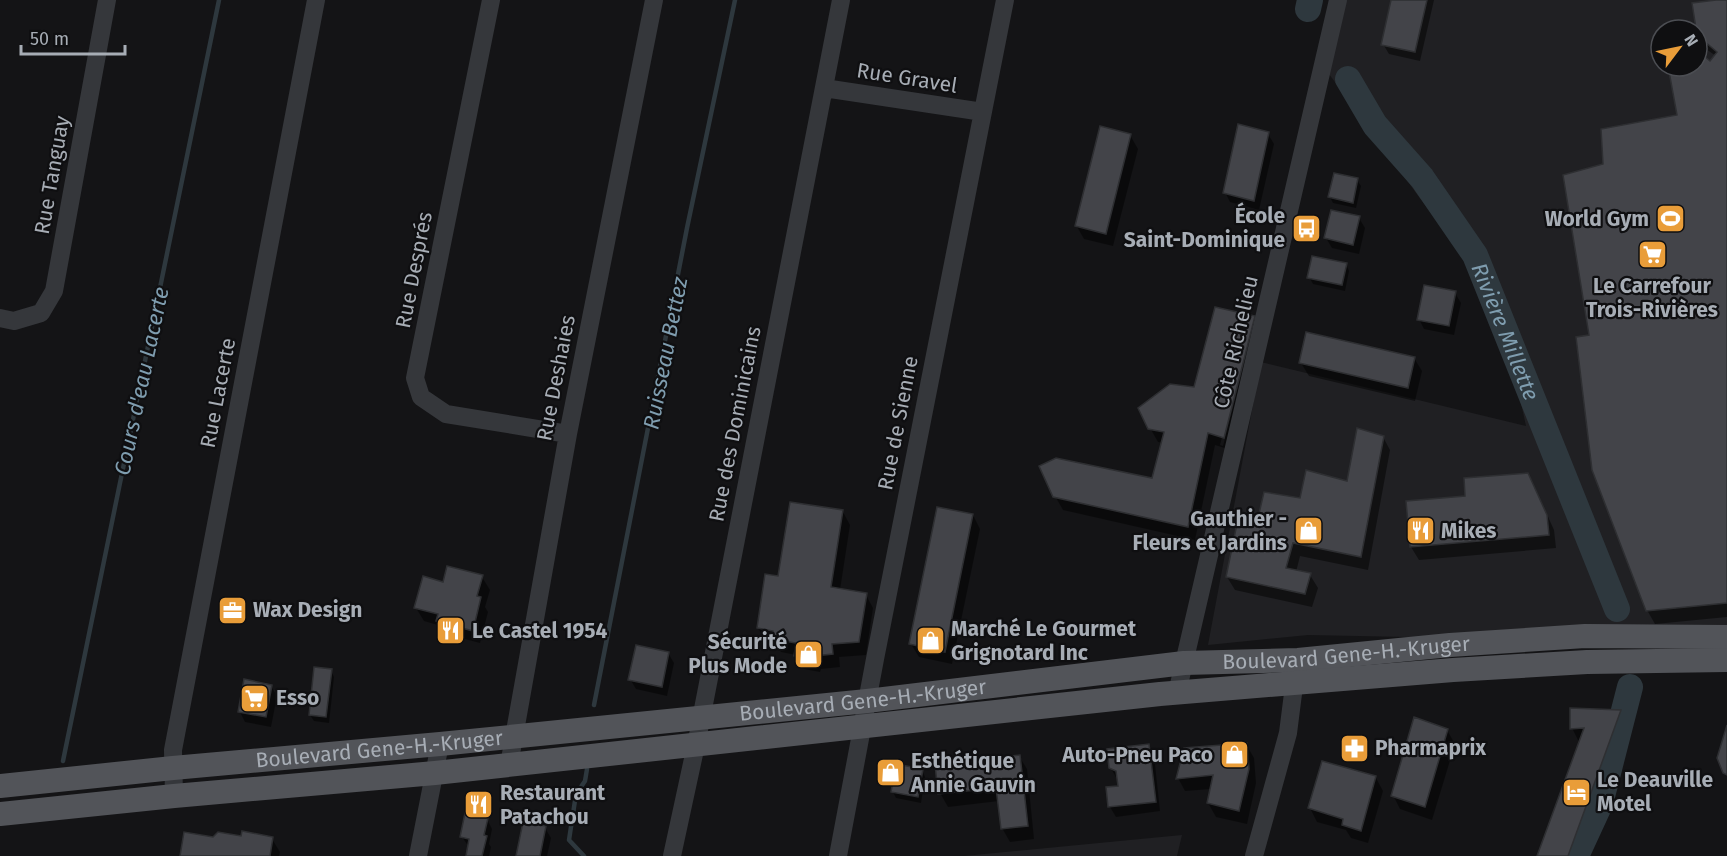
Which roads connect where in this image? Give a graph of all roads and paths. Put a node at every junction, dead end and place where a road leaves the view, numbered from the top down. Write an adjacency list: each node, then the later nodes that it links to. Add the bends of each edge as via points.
1 (107, 0): 10 (street, Rue Tanguay, via 54,291 41,313 14,321)
2 (316, 0): 25 (street, Rue Lacerte, via 173,750)
3 (491, 0): 11 (street, Rue Després, via 415,378 421,397 446,414)
4 (654, 0): 11 (street, Rue Deshaies)
5 (841, 0): 8 (street, Rue des Dominicains)
6 (1005, 0): 9 (street, Rue de Sienne)
7 (1338, 0): 15 (street, Côte Richelieu)
8 (824, 88): 9 (street, Rue Gravel); 19 (street, Rue des Dominicains)
9 (982, 112): 18 (street, Rue de Sienne)
10 (0, 318)
11 (568, 434): 21 (street, Rue Deshaies)
12 (1727, 637): 13 (main road, Boulevard Gene-H.-Kruger, via 1585,636)
13 (1298, 660): 15 (main road, Boulevard Gene-H.-Kruger); 16 (street)
14 (1727, 660): 16 (main road, Boulevard Gene-H.-Kruger, via 1587,662)
15 (1184, 663): 17 (street, Côte Richelieu); 18 (main road, Boulevard Gene-H.-Kruger)
16 (1294, 683): 17 (main road, Boulevard Gene-H.-Kruger); 33 (street, via 1288,733)
17 (1177, 693): 20 (main road, Boulevard Gene-H.-Kruger)
18 (867, 701): 19 (main road, Boulevard Gene-H.-Kruger); 20 (street, Rue de Sienne)
19 (700, 717): 21 (main road, Boulevard Gene-H.-Kruger); 23 (street, Rue des Dominicains)
20 (862, 727): 23 (main road, Boulevard Gene-H.-Kruger); 32 (street, Rue de Sienne)
21 (513, 736): 22 (main road, Boulevard Gene-H.-Kruger); 24 (street, Rue Deshaies)
22 (440, 744): 25 (main road, Boulevard Gene-H.-Kruger); 26 (street)
23 (696, 745): 24 (main road, Boulevard Gene-H.-Kruger); 31 (street, Rue des Dominicains)
24 (509, 765): 26 (main road, Boulevard Gene-H.-Kruger)
25 (173, 768): 27 (main road, Boulevard Gene-H.-Kruger); 28 (street, Rue Lacerte)
26 (435, 773): 28 (main road, Boulevard Gene-H.-Kruger); 30 (street)
27 (0, 786)
28 (174, 796): 29 (main road, Boulevard Gene-H.-Kruger)
29 (0, 814)
30 (418, 856)
31 (672, 856)
32 (838, 856)
33 (1254, 856)

